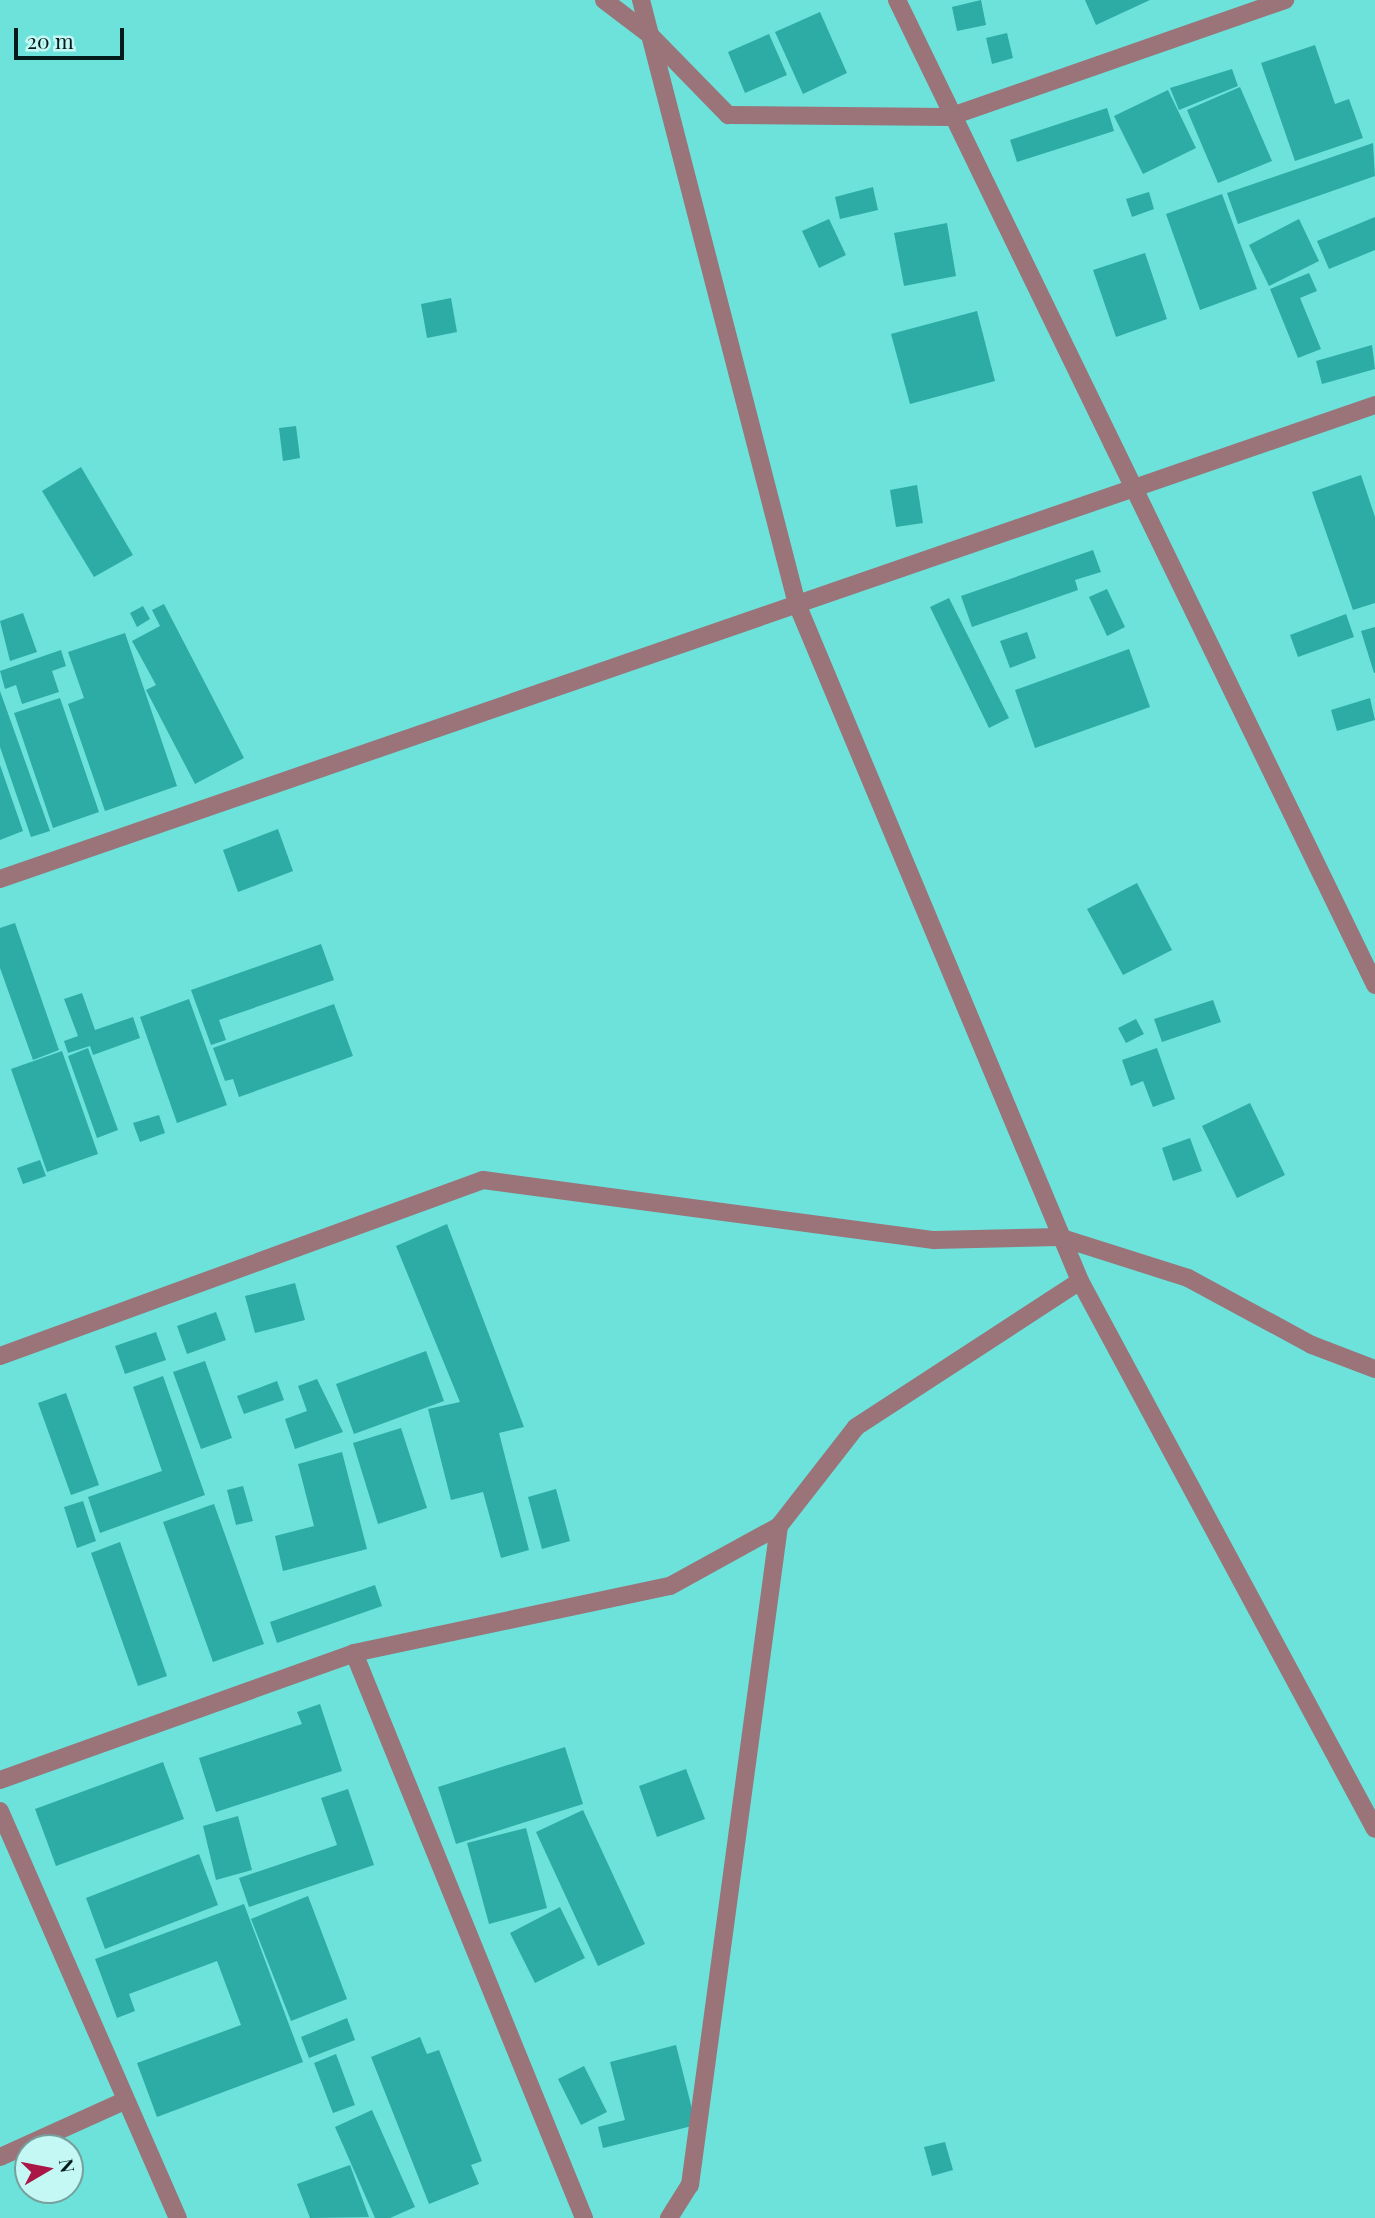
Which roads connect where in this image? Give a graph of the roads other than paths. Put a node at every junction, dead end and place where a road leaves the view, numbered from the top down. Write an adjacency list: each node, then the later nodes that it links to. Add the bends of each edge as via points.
1 (604, 0): 5 (street)
2 (641, 0): 5 (street)
3 (897, 0): 6 (street)
4 (1285, 0): 6 (street)
5 (650, 35): 6 (street, via 728,116); 9 (street)
6 (949, 117): 8 (street)
7 (1375, 405): 8 (street)
8 (1134, 491): 9 (street); 11 (street)
9 (797, 604): 10 (street); 12 (street)
10 (0, 880)
11 (1375, 985)
12 (1059, 1237): 13 (street); 14 (street, via 934,1240 483,1180); 15 (street, via 1188,1278 1312,1345)
13 (1080, 1281): 16 (street, via 856,1427); 20 (street)
14 (0, 1356)
15 (1375, 1368)
16 (779, 1526): 17 (street, via 670,1586); 26 (street, via 690,2185)
17 (354, 1653): 18 (street); 25 (street)
18 (0, 1780)
19 (0, 1811): 21 (street)
20 (1375, 1829)
21 (6, 1843): 22 (street)
22 (126, 2100): 23 (street); 24 (street)
23 (0, 2157)
24 (178, 2218)
25 (584, 2218)
26 (669, 2218)

